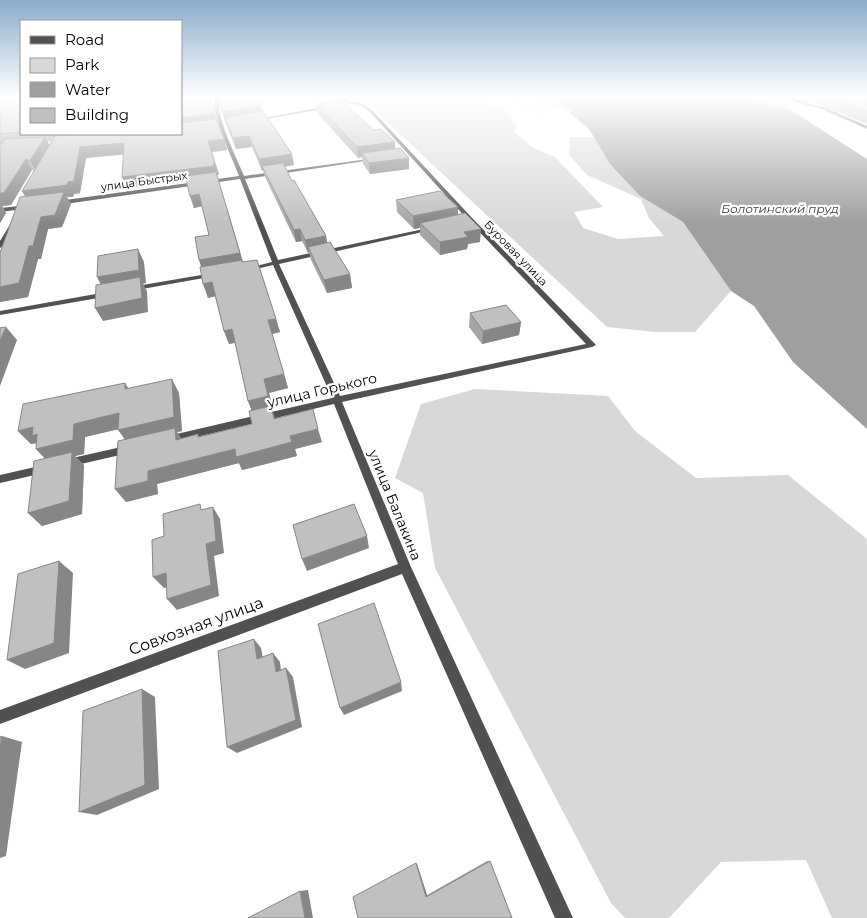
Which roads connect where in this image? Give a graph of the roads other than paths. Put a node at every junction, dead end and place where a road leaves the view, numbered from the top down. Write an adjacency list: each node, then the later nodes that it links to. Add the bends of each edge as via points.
1 (227, 139): 6 (street, улица Балакина)
2 (396, 139): 3 (street, Буровая улица)
3 (410, 154): 4 (street); 12 (street, Буровая улица)
4 (400, 156)
5 (380, 158): 6 (street, улица Быстрых)
6 (242, 178): 8 (street, улица Быстрых); 16 (street, улица Балакина)
7 (26, 200): 10 (street)
8 (50, 204)
9 (31, 207): 10 (street)
10 (22, 208): 11 (street); 15 (street)
11 (0, 210)
12 (471, 220): 13 (street); 22 (street, Буровая улица)
13 (461, 222)
14 (442, 227): 16 (street)
15 (0, 246)
16 (276, 264): 17 (street); 23 (street, улица Балакина)
17 (238, 270)
18 (219, 274): 19 (street)
19 (124, 291)
20 (114, 292): 21 (street)
21 (0, 313)
22 (592, 345): 23 (street, улица Горького)
23 (336, 400): 24 (street, улица Горького); 25 (street, улица Балакина)
24 (0, 479)
25 (405, 567): 26 (street, Совхозная улица); 27 (street, улица Балакина)
26 (0, 717)
27 (564, 918)

